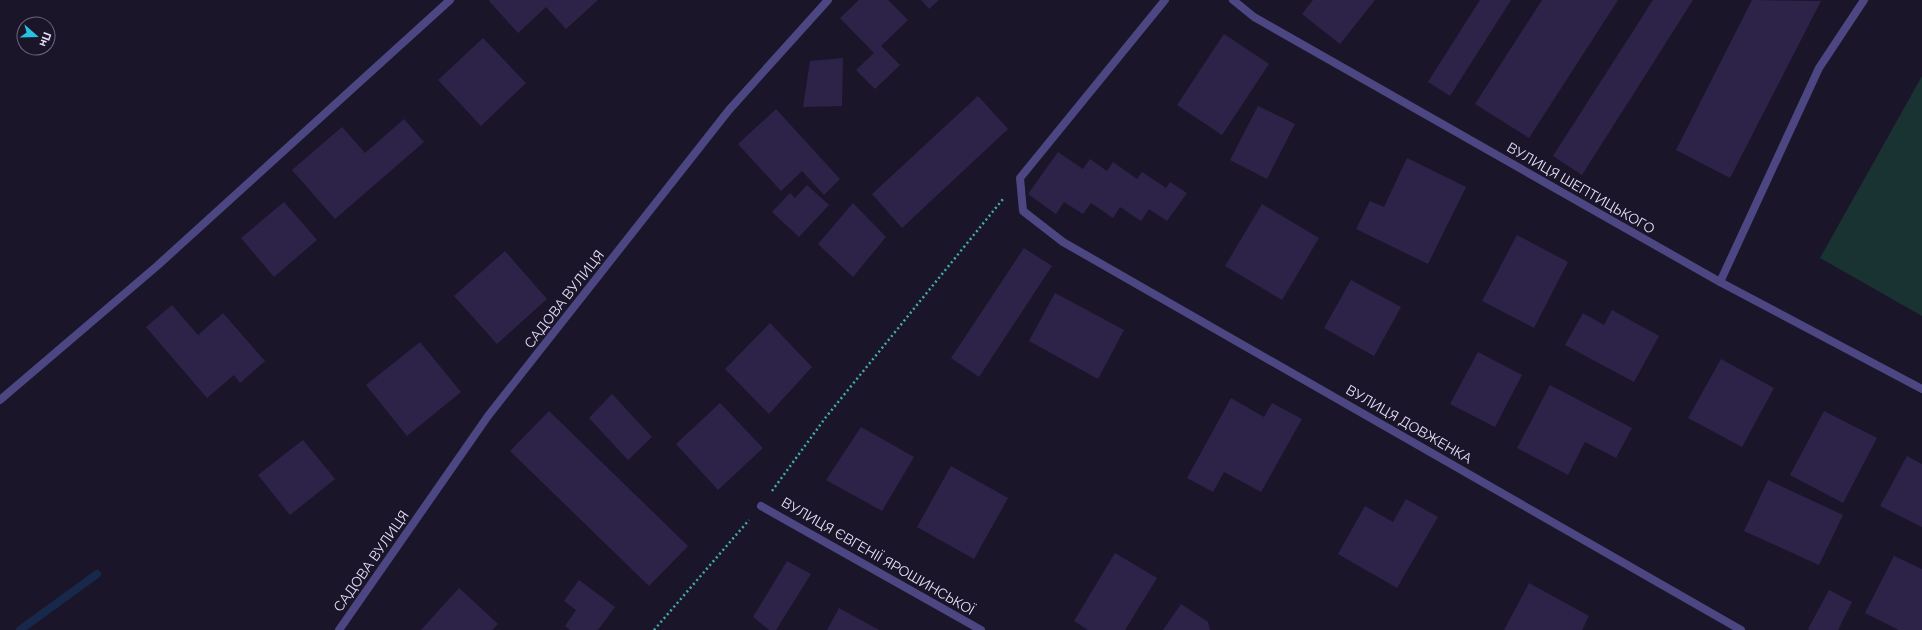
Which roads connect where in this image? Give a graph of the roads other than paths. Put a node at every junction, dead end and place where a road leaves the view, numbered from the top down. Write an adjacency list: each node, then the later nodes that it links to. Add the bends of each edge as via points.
1 (450, 0): 8 (street, via 157,266)
2 (828, 0): 10 (street, САДОВА ВУЛИЦЯ, via 729,110 488,416)
3 (1165, 0): 12 (street, ВУЛИЦЯ ДОВЖЕНКА, via 1020,178 1023,211 1063,242)
4 (1233, 0): 6 (street, ВУЛИЦЯ ШЕПТИЦЬКОГО, via 1261,21)
5 (1864, 0): 6 (street, via 1819,68)
6 (1720, 282): 7 (street, ВУЛИЦЯ ШЕПТИЦЬКОГО)
7 (1922, 389)
8 (0, 400)
9 (761, 506): 11 (street, ВУЛИЦЯ ЄВГЕНІЇ ЯРОШИНСЬКОЇ)
10 (339, 630)
11 (981, 630)
12 (1741, 630)

